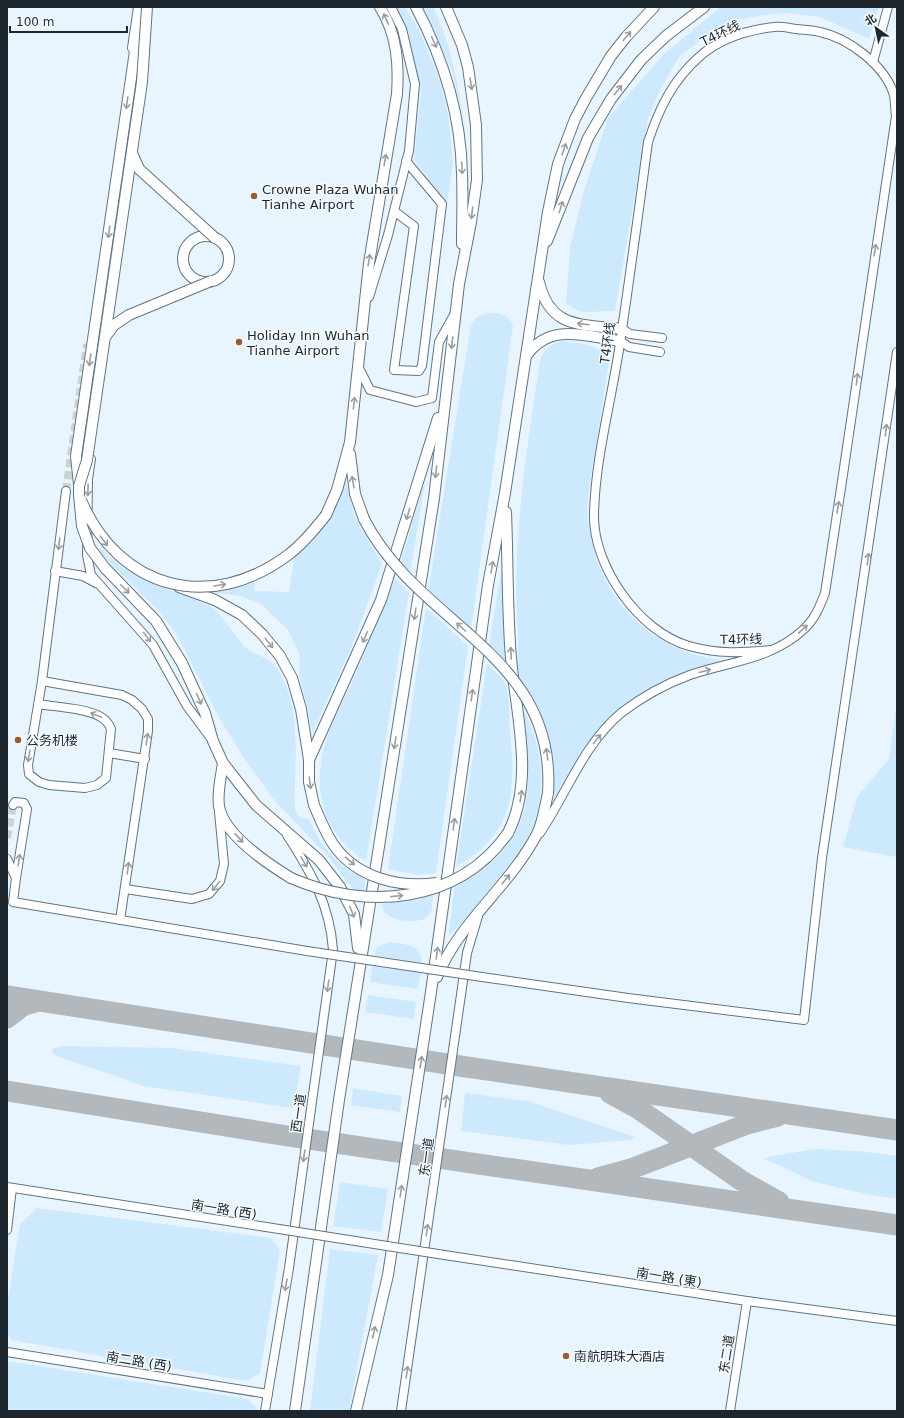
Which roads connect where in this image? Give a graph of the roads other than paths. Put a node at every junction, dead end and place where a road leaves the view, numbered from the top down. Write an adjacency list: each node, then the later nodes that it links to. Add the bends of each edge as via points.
1 (380, 7): 22 (main road, one-way to 1, via 368,263 398,77 393,36)
2 (391, 7): 14 (street, via 402,29 415,84)
3 (416, 7): 18 (main road, one-way to 18, via 446,71 456,110 462,168)
4 (446, 7): 10 (main road)
5 (449, 7): 10 (main road)
6 (654, 7): 17 (main road, one-way to 6, via 558,164 575,119 611,56)
7 (704, 7): 17 (main road, one-way to 7, via 588,138 611,99 641,60 666,36)
8 (888, 7): 11 (street)
9 (146, 8): 12 (street); 13 (main road, bridge, via 142,82); 33 (main road, one-way to 33, bridge, via 135,51 76,456); 38 (street, one-way to 38, via 88,479 87,555 91,574)
10 (453, 21): 18 (main road, one-way to 18, via 468,67 478,154 471,222)
11 (874, 62): 23 (street, T4环线, via 852,45 821,32 776,27 746,32 719,44 700,56 681,75 656,117 648,142); 39 (street, T4环线, one-way to 11, via 789,641 805,629 817,613 826,593 896,116 894,94)
12 (126, 82)
13 (132, 153): 16 (main road, bridge, via 140,169); 24 (main road, bridge)
14 (406, 161): 15 (street); 15 (street, via 442,204 422,366 419,371 394,370 414,226)
15 (394, 211): 22 (street)
16 (215, 238): 20 (main road, via 226,248 228,261 223,274); 20 (main road, bridge, via 200,237 192,241 185,249 183,258 186,271 193,278)
17 (541, 256): 19 (main road)
18 (463, 262): 21 (main road)
19 (537, 277): 23 (main road, one-way to 19, via 560,318 550,310 543,298); 29 (main road)
20 (211, 281): 24 (main road, bridge, via 129,315 114,325)
21 (456, 312): 30 (street, via 439,342 432,398 416,402 370,390); 31 (main road, one-way to 31)
22 (363, 315): 30 (main road)
23 (622, 329): 25 (street, via 630,334); 26 (street, T4环线)
24 (104, 338): 33 (main road, bridge, via 87,460)
25 (662, 338)
26 (620, 342): 27 (street, via 628,347); 29 (main road, via 556,334 533,346); 39 (street, T4环线, via 597,482 594,517 600,548 610,574 625,599 643,618 664,634 687,646 728,654)
27 (660, 352)
28 (897, 352): 56 (street, one-way to 28, bridge, via 482,977 804,1020 822,858)
29 (525, 358): 35 (main road)
30 (358, 365): 32 (main road, one-way to 30)
31 (445, 397): 45 (main road, one-way to 45, via 381,600); 57 (main road, one-way to 57, via 434,498)
32 (350, 442): 37 (main road, one-way to 32, bridge, via 196,587 239,581 258,574 289,554 326,515 337,490); 50 (main road, one-way to 32, bridge, via 537,833 548,793 550,771 547,748 534,712 519,685 485,648 390,561 374,539 364,519 353,481)
33 (79, 490): 37 (main road, one-way to 37, bridge, via 94,526 115,553 137,569); 42 (main road, one-way to 42, bridge, via 82,526 90,548 105,568 156,621 182,663 205,713)
34 (66, 492): 36 (street, one-way to 36)
35 (505, 493): 53 (main road, one-way to 35, bridge, via 487,858 508,832 518,809 523,782 511,657); 58 (main road, one-way to 35, via 488,585)
36 (55, 570): 38 (street, via 83,576); 40 (street)
37 (170, 583): 45 (main road, one-way to 45, bridge, via 215,600 242,615 280,656 292,678 302,709)
38 (102, 588): 42 (street, one-way to 42, via 154,645 187,706)
39 (770, 650): 50 (street, one-way to 39, via 552,816 584,756 620,714 643,697 669,684 691,675 747,660)
40 (42, 681): 41 (street); 44 (street, one-way to 40, via 148,719 132,700)
41 (38, 704): 43 (street, one-way to 41, via 111,729 108,722 101,717 92,713); 43 (street, one-way to 43, via 28,765 29,774 33,779 49,784 89,788 106,778)
42 (213, 741): 46 (main road)
43 (109, 753): 44 (street)
44 (144, 759): 54 (street, one-way to 44)
45 (309, 760): 53 (main road, one-way to 53, bridge, via 309,782 314,805 334,845 347,860 377,878 405,884 430,884)
46 (223, 763): 48 (main road); 49 (main road, via 244,792)
47 (13, 805): 52 (street, one-way to 47, via 27,809 24,803 18,801)
48 (219, 807): 53 (main road, one-way to 53, bridge, via 228,825 241,841 272,866 291,878 322,890 372,898 422,892); 54 (street, one-way to 54, via 224,864 220,881 212,891 201,898 192,899)
49 (283, 829): 57 (main road, one-way to 57, via 319,860 340,887 354,914 358,936); 65 (street, 西一道, one-way to 65, via 318,888 331,928 333,950 289,1268)
50 (524, 855): 55 (main road, one-way to 50)
51 (7, 859): 52 (street)
52 (16, 878): 56 (street, via 13,902)
53 (453, 880)
54 (125, 889): 56 (street)
55 (481, 909): 58 (main road, via 446,958); 69 (street, 东一道, one-way to 55, via 467,953)
56 (120, 920)
57 (359, 970): 67 (main road)
58 (431, 992): 68 (main road, one-way to 58, via 388,1275)
59 (10, 1188): 60 (street); 61 (street, 南一路 (西), bridge)
60 (7, 1230)
61 (438, 1254): 62 (street, 南一路 (東))
62 (747, 1301): 63 (street, 南一路 (東)); 70 (street, 东二道)
63 (897, 1321)
64 (7, 1352): 65 (street, 南二路 (西))
65 (268, 1394): 66 (street, 西一道)
66 (265, 1411)
67 (295, 1411)
68 (356, 1411)
69 (401, 1411)
70 (730, 1411)

